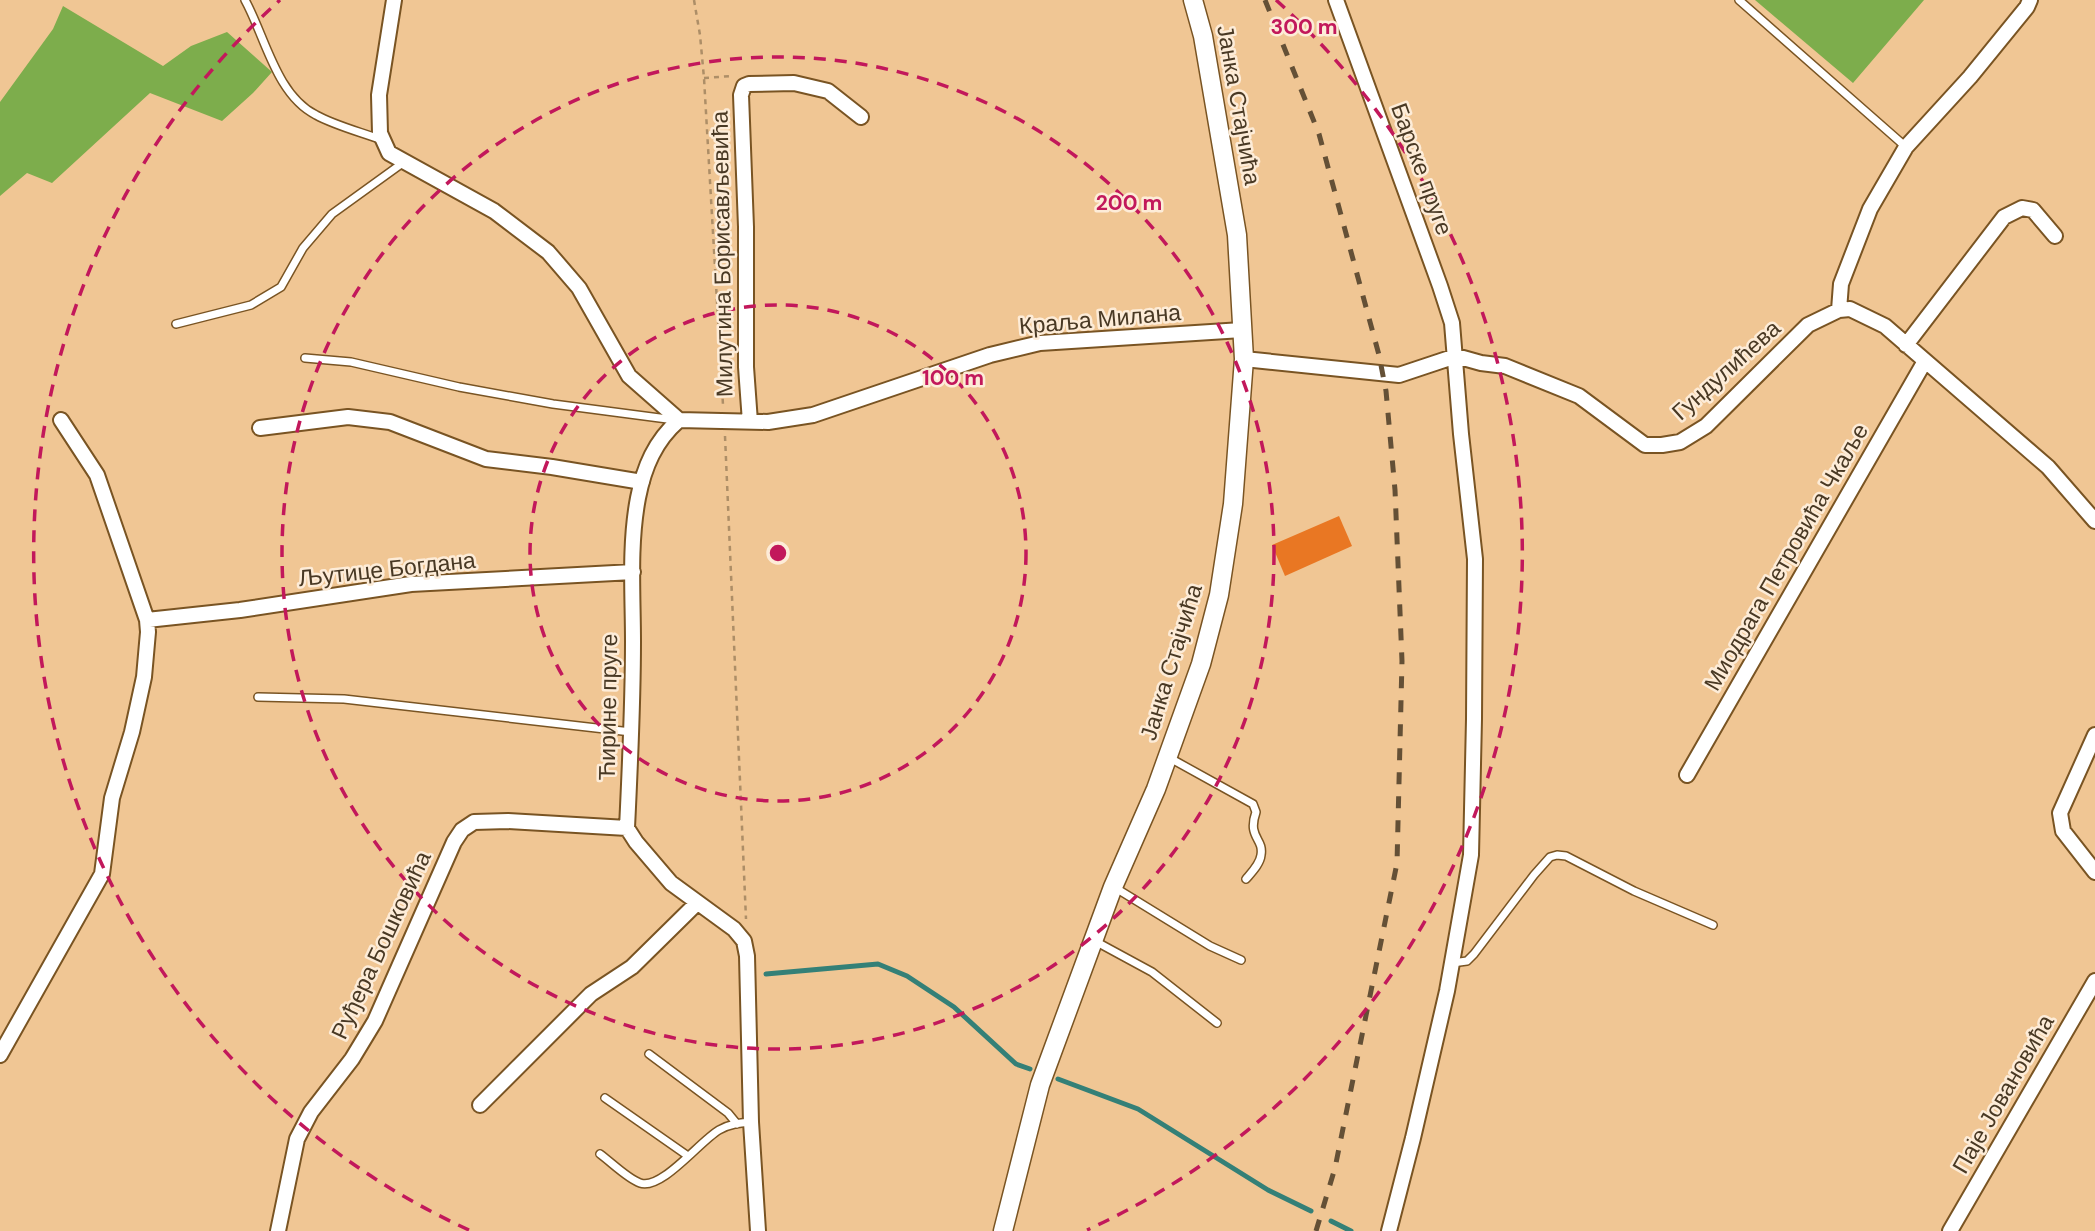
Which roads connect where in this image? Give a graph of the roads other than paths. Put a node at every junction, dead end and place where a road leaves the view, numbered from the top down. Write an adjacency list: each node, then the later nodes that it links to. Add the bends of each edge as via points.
1 (245, 0): 8 (lane, via 285,84 301,105 315,115)
2 (394, 0): 8 (street, via 379,95)
3 (1193, 0): 14 (street, Јанка Стајчића, via 1237,235)
4 (1336, 0): 16 (street, Барске пруге, via 1440,286)
5 (1739, 0): 9 (lane)
6 (2030, 0): 9 (street, via 1970,77)
7 (861, 117): 22 (street, Милутина Борисављевића, via 828,91 794,83 744,86)
8 (383, 141): 10 (street, via 388,153)
9 (1906, 147): 12 (street, via 1870,209 1841,284)
10 (404, 162): 13 (lane, via 332,214 303,248 281,287 251,305); 21 (street, via 494,211 548,252 579,288 629,376)
11 (2055, 236): 15 (street, via 2032,210 2022,208 2004,217)
12 (1839, 310): 15 (street, via 1850,309 1885,326); 16 (street, Гундулићева, via 1808,325 1706,425 1680,442 1662,445 1645,444 1579,396 1505,366)
13 (176, 324)
14 (1242, 330): 18 (street, Јанка Стајчића); 22 (street, Краља Милана, via 1040,342 813,415)
15 (1906, 345): 19 (street)
16 (1456, 356): 18 (street, via 1399,375); 41 (street, Барске пруге, via 1475,559 1475,719 1471,855)
17 (305, 358): 21 (lane, via 351,362 553,404)
18 (1244, 359): 31 (street, Јанка Стајчића, via 1233,504 1219,595 1201,664)
19 (1925, 361): 25 (street, via 2048,467); 32 (street, Миодрага Петровића Чкаље)
20 (61, 420): 27 (street, via 96,475)
21 (679, 420): 22 (street, Краља Милана); 24 (street, Ћирине пруге, via 664,433)
22 (750, 422)
23 (260, 428): 24 (street, via 348,417 390,422 486,459)
24 (642, 482): 26 (street, Ћирине пруге)
25 (2095, 521)
26 (633, 572): 27 (street, Љутице Богдана, via 411,584); 29 (street, Ћирине пруге)
27 (147, 620): 45 (street, via 145,677 112,798 102,874)
28 (258, 697): 29 (lane, via 344,699)
29 (631, 732): 33 (street, Ћирине пруге)
30 (2095, 734): 34 (street, via 2060,813 2063,831)
31 (1167, 756): 35 (lane, via 1253,804 1252,829 1262,850); 36 (street, Јанка Стајчића)
32 (1687, 775)
33 (627, 828): 37 (street, via 671,883); 51 (street, Руђера Бошковића, via 508,821 474,822 462,830 375,1021 311,1112 298,1139)
34 (2095, 872)
35 (1247, 879)
36 (1114, 887): 39 (street, Јанка Стајчића); 40 (lane)
37 (697, 903): 47 (street, via 632,967 591,994); 48 (street, via 744,941)
38 (1713, 925): 41 (lane, via 1557,855 1534,875 1474,954)
39 (1093, 940): 43 (lane, via 1152,972); 53 (street, Јанка Стајчића, via 1040,1085)
40 (1241, 960)
41 (1452, 963): 54 (street, Барске пруге)
42 (2095, 981): 55 (street, Паје Јовановића)
43 (1217, 1023)
44 (649, 1054): 48 (lane)
45 (0, 1055)
46 (604, 1097): 50 (lane)
47 (480, 1105)
48 (744, 1123): 50 (lane, via 718,1130); 52 (street)
49 (600, 1154): 50 (lane, via 638,1183 648,1184 660,1180)
50 (688, 1156)
51 (278, 1231)
52 (758, 1231)
53 (1003, 1231)
54 (1389, 1231)
55 (1950, 1231)

